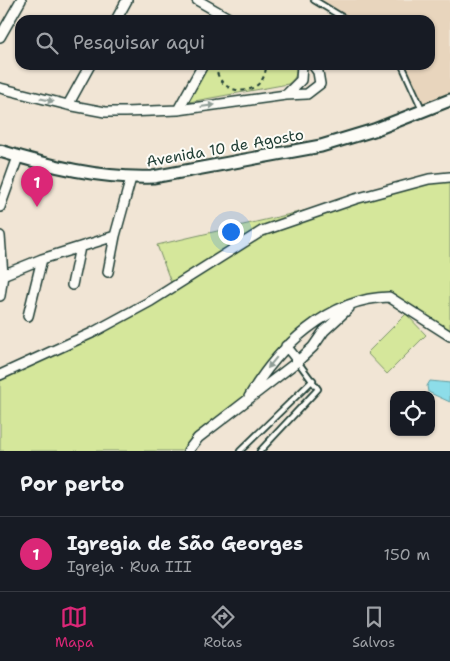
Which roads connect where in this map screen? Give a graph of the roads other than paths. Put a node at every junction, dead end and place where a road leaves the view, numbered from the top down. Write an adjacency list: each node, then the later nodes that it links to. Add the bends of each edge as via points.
1 (21, 0): 8 (street)
2 (127, 0): 5 (street)
3 (197, 0): 6 (street)
4 (314, 0): 7 (lane)
5 (119, 15)
6 (222, 15)
7 (339, 15)
8 (0, 37)
9 (87, 70): 17 (street)
10 (200, 70): 18 (street)
11 (302, 70): 15 (street, via 301,80)
12 (316, 70): 15 (street, via 320,78 316,89 307,94)
13 (404, 70): 19 (lane)
14 (0, 88): 17 (street, one-way to 17)
15 (286, 95): 18 (street, one-way to 15)
16 (448, 99): 19 (street, Avenida 10 de Agosto)
17 (68, 105): 18 (street, via 105,112)
18 (178, 110)
19 (422, 110): 23 (street, Avenida 10 de Agosto, via 374,130 321,146 173,174)
20 (0, 151): 21 (street, Avenida 10 de Agosto)
21 (18, 157): 23 (street, Avenida 10 de Agosto, via 72,170); 24 (street)
22 (450, 177): 40 (street, via 429,179 355,199 262,231 143,306)
23 (131, 178): 26 (street)
24 (0, 207)
25 (0, 236): 30 (street)
26 (115, 236): 27 (street); 29 (street)
27 (80, 247): 28 (street); 31 (street)
28 (42, 259): 30 (street); 34 (street)
29 (108, 272)
30 (1, 275): 32 (street)
31 (72, 285)
32 (0, 296)
33 (353, 304): 35 (street); 36 (street, via 389,297); 37 (street)
34 (28, 316)
35 (305, 331): 37 (street); 38 (street)
36 (450, 336)
37 (318, 340): 39 (street)
38 (286, 346): 39 (street); 42 (street, one-way to 42)
39 (298, 362): 41 (lane); 42 (street)
40 (0, 375)
41 (313, 380): 44 (lane); 45 (lane, via 318,389 316,392)
42 (249, 397): 43 (street, via 198,438)
43 (188, 451)
44 (240, 451)
45 (260, 451)

